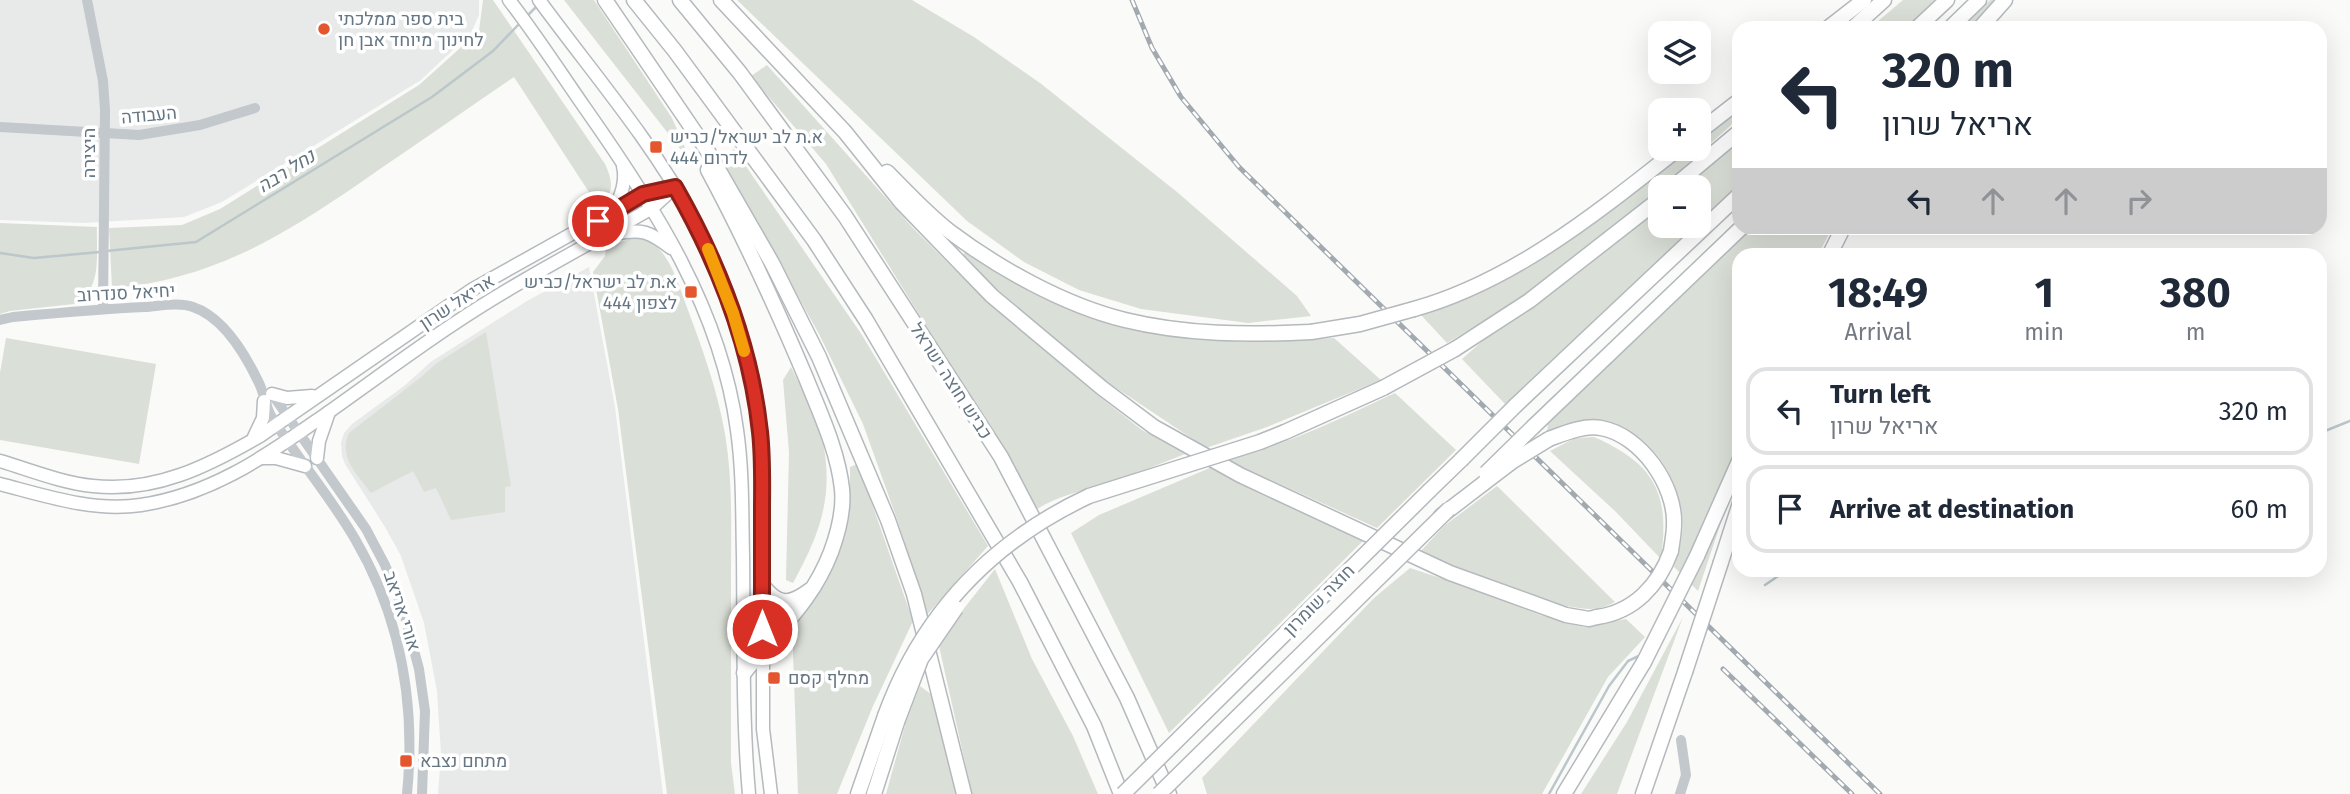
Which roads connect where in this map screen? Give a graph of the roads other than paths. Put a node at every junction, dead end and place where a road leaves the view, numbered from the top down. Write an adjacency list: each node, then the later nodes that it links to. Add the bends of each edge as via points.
1 (86, 0): 24 (street, היצירה, via 103,81)
2 (539, 0): 29 (main road)
3 (605, 0): 18 (highway)
4 (634, 0): 69 (highway, via 814,240 866,320 1020,582 1094,726)
5 (680, 0): 71 (highway, כביש חוצה ישראל, via 845,216 1001,457 1127,698)
6 (721, 0): 23 (highway)
7 (1864, 0): 13 (highway)
8 (1884, 0): 14 (highway)
9 (1947, 0): 15 (highway)
10 (1979, 0): 16 (highway)
11 (2005, 0): 17 (highway)
12 (512, 4): 27 (main road)
13 (1837, 21)
14 (1861, 21)
15 (1924, 21)
16 (1957, 21)
17 (1986, 21)
18 (663, 85): 56 (highway, via 768,291 835,454 842,492 840,522); 68 (highway, via 707,150 772,263 844,412 914,594)
19 (1732, 106): 21 (highway)
20 (256, 108): 24 (street, העבודה, via 163,133)
21 (1711, 123)
22 (0, 127): 24 (street, העבודה)
23 (845, 132): 26 (highway, bridge, via 946,229 1011,271 1085,307 1124,320 1222,334 1311,332 1360,324 1471,288 1544,249); 53 (highway, bridge, via 901,202 992,296 1154,427 1197,453 1450,573 1566,615 1607,616 1630,606 1663,572 1674,523 1668,489 1639,448 1619,435 1601,428 1579,428 1549,439)
24 (105, 134): 38 (street, היצירה)
25 (1732, 138): 28 (highway)
26 (1662, 161)
27 (622, 162): 30 (main road); 34 (main road, via 625,180)
28 (1688, 175)
29 (675, 187): 30 (main road, אריאל שרון); 32 (main road, אריאל שרון); 57 (main road, via 719,276 752,383 763,468)
30 (643, 194): 32 (main road); 34 (main road, אריאל שרון)
31 (1732, 202): 69 (highway, חוצה שומרון, bridge, via 1516,405)
32 (652, 208): 36 (main road, אריאל שרון); 37 (main road)
33 (1648, 208): 60 (highway, bridge, via 1529,301 1455,349 1382,388 1260,442 1077,501 1023,532 953,596 925,633 910,658)
34 (612, 213): 40 (main road, אריאל שרון, via 473,289)
35 (1734, 235): 53 (highway, חוצה שומרון, bridge)
36 (604, 236): 37 (main road, via 631,230 650,233); 42 (main road, אריאל שרון, via 484,304)
37 (679, 254): 59 (main road, via 712,330 737,427 742,467)
38 (103, 309): 39 (street, יחיאל סנדרוב); 41 (street, יחיאל סנדרוב, via 192,306 210,316 240,348)
39 (0, 320)
40 (319, 395): 41 (main road); 43 (main road, אריאל שרון)
41 (268, 398): 43 (street, יחיאל סנדרוב); 44 (street, יחיאל סנדרוב); 46 (main road)
42 (330, 411): 45 (main road, אריאל שרון); 49 (main road)
43 (288, 415): 44 (main road, אריאל שרון); 45 (street, יחיאל סנדרוב)
44 (276, 424): 46 (main road, אריאל שרון); 47 (street, אורי אריאב)
45 (299, 432): 47 (main road, אריאל שרון); 49 (street, אורי אריאב)
46 (252, 440): 50 (main road, אריאל שרון, via 194,471 137,486 93,486)
47 (288, 440): 48 (main road, אריאל שרון); 51 (street, אורי אריאב)
48 (260, 458): 51 (main road); 54 (main road, אריאל שרון, via 201,489 139,505 91,506)
49 (317, 458): 63 (street, אורי אריאב, via 366,529 403,609 425,711)
50 (0, 461)
51 (305, 466): 62 (street, אורי אריאב, via 354,537 390,614 410,712)
52 (1732, 477): 72 (highway, bridge, via 1644,662)
53 (1482, 481): 70 (highway, חוצה שומרון, bridge)
54 (0, 484)
55 (1732, 528): 73 (highway, bridge)
56 (818, 581): 57 (highway, via 798,598 785,602); 58 (highway)
57 (762, 586): 58 (main road)
58 (762, 650): 59 (highway); 65 (main road, via 763,730)
59 (744, 673): 64 (main road)
60 (891, 719): 66 (highway); 67 (highway)
61 (1681, 740): 74 (street, via 1686,775)
62 (407, 794)
63 (422, 794)
64 (749, 794)
65 (771, 794)
66 (858, 794)
67 (874, 794)
68 (964, 794)
69 (1122, 794)
70 (1159, 794)
71 (1169, 794)
72 (1564, 794)
73 (1643, 794)
74 (1680, 794)

